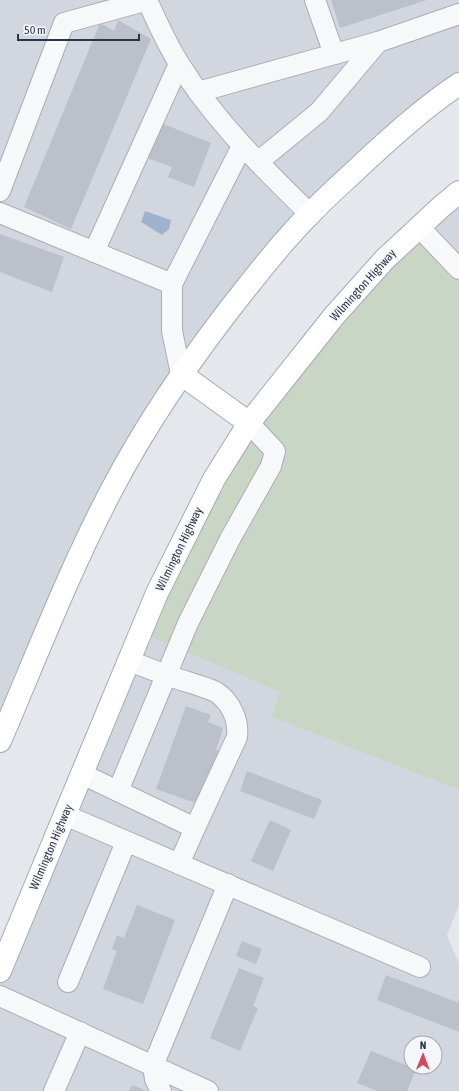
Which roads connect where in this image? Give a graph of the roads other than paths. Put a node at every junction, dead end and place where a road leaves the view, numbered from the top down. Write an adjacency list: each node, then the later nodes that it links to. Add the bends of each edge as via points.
1 (147, 0): 6 (street); 11 (street, via 64,24)
2 (315, 0): 5 (street)
3 (459, 14): 4 (street)
4 (378, 42): 5 (street); 10 (street, via 319,112)
5 (334, 54): 8 (street)
6 (179, 64): 8 (street); 16 (street)
7 (459, 84): 14 (main road, via 379,148)
8 (198, 92): 9 (street)
9 (242, 146): 10 (street); 18 (street)
10 (258, 162): 14 (street)
11 (0, 191)
12 (459, 192): 15 (main road, Wilmington Highway)
13 (0, 213): 16 (street)
14 (310, 214): 19 (main road, via 263,267)
15 (419, 227): 17 (street); 20 (main road, Wilmington Highway, via 385,259 334,316)
16 (94, 252): 18 (street)
17 (459, 269)
18 (172, 284): 19 (street, via 172,331)
19 (181, 374): 20 (main road); 23 (main road, via 147,427 84,544)
20 (250, 423): 21 (main road, Wilmington Highway, via 211,486 157,593); 22 (street, via 275,451 271,466 230,539 188,623)
21 (129, 661): 22 (street); 24 (main road, Wilmington Highway)
22 (166, 676): 25 (street); 27 (street, via 215,692 227,701 238,727 237,737)
23 (0, 740)
24 (82, 774): 25 (street); 26 (main road, Wilmington Highway)
25 (118, 791): 27 (street)
26 (64, 816): 28 (street); 32 (main road, Wilmington Highway)
27 (195, 828): 29 (street)
28 (126, 842): 29 (street); 33 (street)
29 (179, 864): 30 (street)
30 (228, 884): 31 (street); 36 (street)
31 (420, 967)
32 (0, 971)
33 (68, 982)
34 (0, 996): 35 (street)
35 (80, 1032): 36 (street); 37 (street)
36 (153, 1066): 38 (street, via 155,1079); 39 (street)
37 (54, 1091)
38 (161, 1091)
39 (208, 1091)

